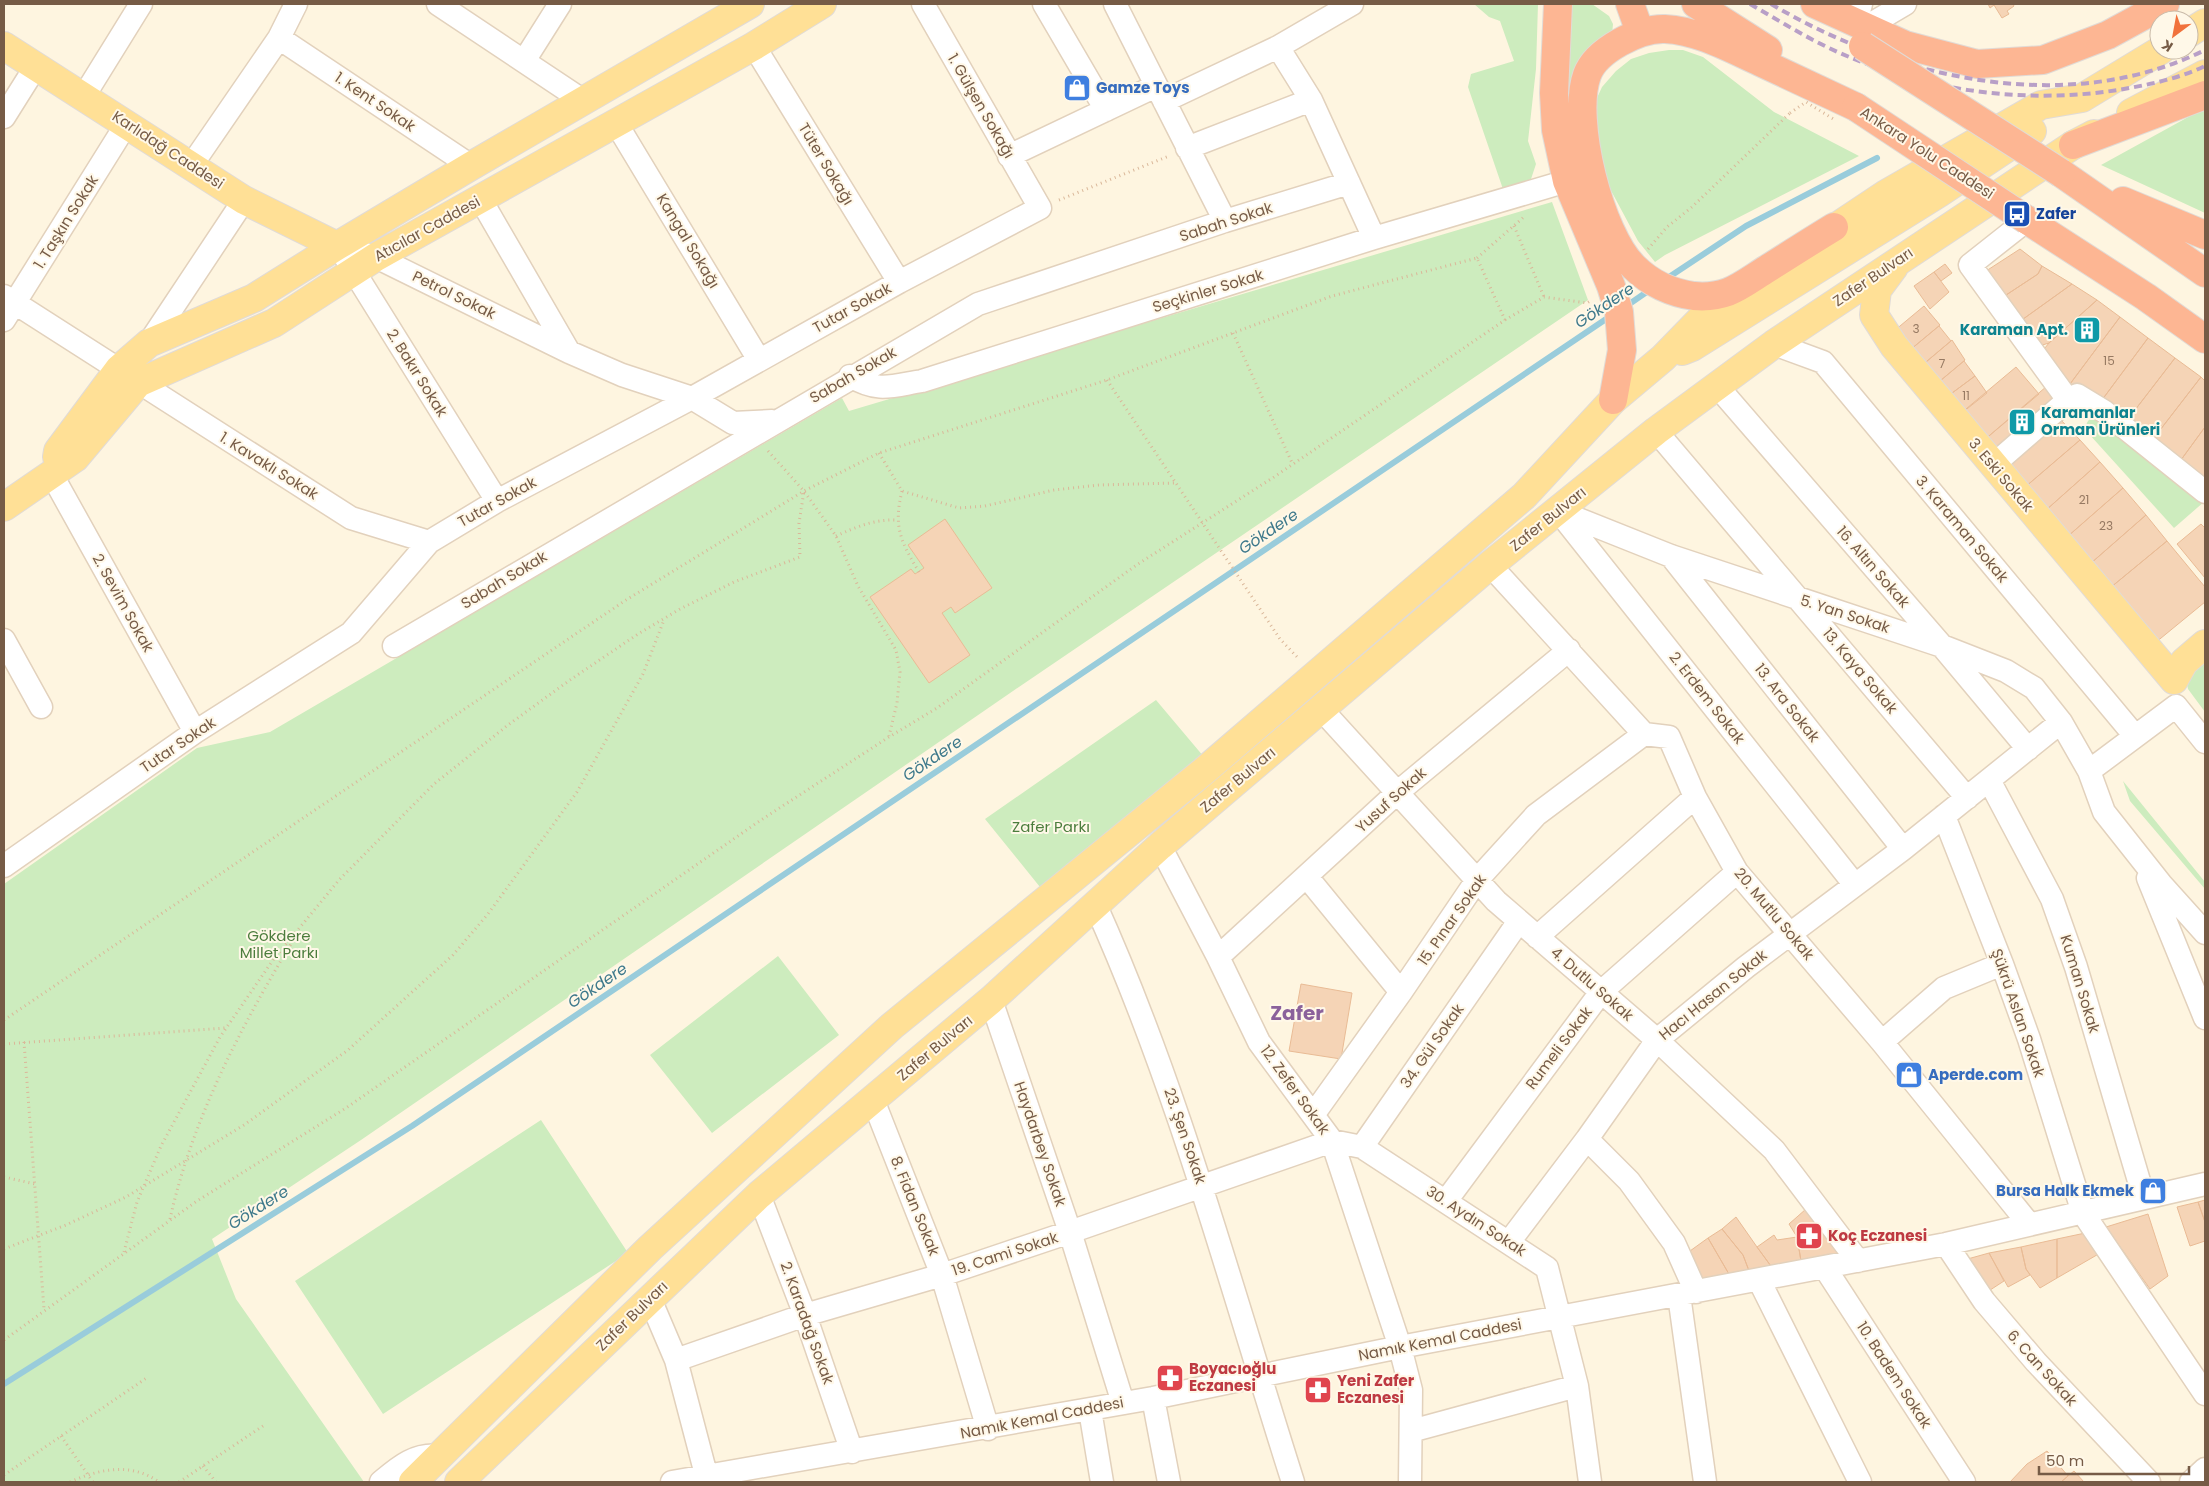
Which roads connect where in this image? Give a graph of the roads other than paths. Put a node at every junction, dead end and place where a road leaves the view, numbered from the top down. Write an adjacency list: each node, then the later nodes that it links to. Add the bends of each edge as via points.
1 (142, 4): 30 (street)
2 (296, 4): 20 (street)
3 (438, 4): 25 (street)
4 (560, 4): 25 (street)
5 (750, 4): 32 (main road, Atıcılar Caddesi)
6 (822, 4): 22 (main road, Atıcılar Caddesi)
7 (923, 4): 41 (street, 1. Gülşen Sokağı)
8 (1044, 4): 35 (street)
9 (1115, 4): 28 (street)
10 (1352, 4): 23 (street)
11 (1558, 4): 45 (highway, via 1554,93 1556,130)
12 (1630, 4): 19 (highway)
13 (1696, 4): 34 (highway, Ankara Yolu Caddesi)
14 (1799, 4): 18 (highway)
15 (1816, 4): 18 (highway)
16 (1904, 4): 18 (street)
17 (2165, 4): 18 (highway, via 2108,35 2043,60 1977,64 1905,45)
18 (1862, 25): 44 (highway, bridge)
19 (1640, 32): 34 (highway, via 1664,29 1703,36); 56 (highway, via 1604,52 1587,74 1583,100 1582,130 1603,214)
20 (278, 38): 42 (street); 43 (street, 1. Kent Sokak)
21 (4, 46): 26 (main road, Karlıdağ Caddesi)
22 (754, 46): 37 (main road, Atıcılar Caddesi); 60 (street, Tüter Sokağı)
23 (1278, 47): 28 (street); 33 (street)
24 (2149, 57): 31 (main road, Zafer Bulvarı)
25 (524, 61): 32 (street)
26 (36, 66): 30 (main road, Karlıdağ Caddesi); 36 (street)
27 (2205, 74): 39 (main road, Zafer Bulvarı)
28 (1160, 93): 35 (street); 40 (street)
29 (2205, 95): 39 (highway)
30 (84, 96): 38 (main road, Karlıdağ Caddesi)
31 (2082, 98): 52 (main road, Zafer Bulvarı, via 2041,105); 66 (main road, Zafer Bulvarı, via 1842,254 1692,347)
32 (582, 100): 43 (main road, Atıcılar Caddesi)
33 (1311, 100): 40 (street); 46 (street)
34 (1856, 107): 50 (highway, Ankara Yolu Caddesi, bridge)
35 (1106, 110): 41 (street)
36 (4, 117)
37 (616, 123): 48 (main road, Atıcılar Caddesi); 67 (street, Kangal Sokağı)
38 (127, 124): 42 (main road, Karlıdağ Caddesi); 61 (street, 1. Taşkın Sokak)
39 (2072, 145): 57 (main road, Zafer Bulvarı)
40 (1187, 148): 51 (street)
41 (1009, 156): 49 (street, 1. Gülşen Sokağı)
42 (191, 166): 47 (main road, Karlıdağ Caddesi)
43 (471, 166): 55 (main road, Atıcılar Caddesi)
44 (2061, 173): 53 (highway); 59 (highway)
45 (1567, 180): 54 (street, Seçkinler Sokak); 56 (highway)
46 (1349, 183): 51 (street, Sabah Sokak); 54 (street)
47 (244, 200): 55 (main road, Karlıdağ Caddesi); 63 (street)
48 (481, 200): 58 (main road, Atıcılar Caddesi); 65 (street)
49 (1040, 208): 60 (street, Tutar Sokak)
50 (2027, 220): 62 (highway, Ankara Yolu Caddesi); 73 (street, via 1970,265)
51 (1225, 222): 69 (street, Sabah Sokak, via 978,304)
52 (1834, 227): 56 (highway, via 1745,283 1719,295 1695,296 1667,290 1634,268); 66 (main road, Zafer Bulvarı, via 1700,320)
53 (2205, 235)
54 (1374, 238): 69 (street, Seçkinler Sokak, via 922,381 880,388 866,386)
55 (337, 246): 58 (street, 2. Bakır Sokak); 63 (main road, Atıcılar Caddesi, via 254,298)
56 (1624, 254): 71 (highway, via 1612,286 1619,312 1622,350)
57 (1900, 258): 64 (main road, Zafer Bulvarı); 76 (main road, 3. Eski Sokak, via 1877,290 1874,315 1894,346)
58 (365, 264): 65 (street, Petrol Sokak); 68 (main road, Atıcılar Caddesi, via 274,323); 79 (street, 2. Bakır Sokak)
59 (2205, 273)
60 (899, 282): 67 (street, Tutar Sokak)
61 (8, 306): 68 (street, 1. Kavaklı Sokak)
62 (2205, 339)
63 (149, 343): 68 (main road, Atıcılar Caddesi)
64 (1774, 344): 70 (main road, Zafer Bulvarı); 97 (street, 3. Karaman Sokak, via 1823,362)
65 (569, 352): 72 (street, Petrol Sokak, via 631,378)
66 (1663, 358): 71 (main road, Zafer Bulvarı)
67 (759, 360): 72 (street, Tutar Sokak)
68 (128, 376): 77 (main road, Atıcılar Caddesi, via 75,458); 82 (street, 1. Kavaklı Sokak, via 351,518)
69 (850, 376): 74 (street, Sabah Sokak)
70 (1717, 386): 75 (main road, Zafer Bulvarı); 89 (street, 16. Altın Sokak)
71 (1615, 388): 161 (main road, Zafer Bulvarı, via 1524,496 1204,771 892,1026 650,1248)
72 (692, 398): 74 (street, Petrol Sokak, via 733,423); 79 (street, Tutar Sokak)
73 (2068, 400): 76 (street); 78 (street, via 2077,395 2104,412)
74 (775, 421): 88 (street, Sabah Sokak)
75 (1656, 431): 81 (main road, Zafer Bulvarı); 85 (street, 13. Kaya Sokak)
76 (1992, 466): 91 (main road, 3. Eski Sokak)
77 (52, 475): 80 (main road, Atıcılar Caddesi); 95 (street, 2. Sevim Sokak)
78 (2205, 492)
79 (497, 501): 82 (street, Tutar Sokak)
80 (4, 507)
81 (1558, 511): 83 (street, 5. Yan Sokak); 84 (main road, Zafer Bulvarı); 113 (street, 2. Erdem Sokak)
82 (429, 542): 95 (street, Tutar Sokak, via 351,633)
83 (1671, 556): 85 (street, 5. Yan Sokak); 107 (street, 13. Ara Sokak)
84 (1490, 565): 90 (street); 93 (main road, Zafer Bulvarı)
85 (1798, 598): 89 (street, 5. Yan Sokak); 104 (street, 13. Kaya Sokak)
86 (4, 640): 92 (street)
87 (2205, 644): 91 (main road, via 2184,662)
88 (394, 646)
89 (1942, 646): 94 (street, 5. Yan Sokak, via 2006,671 2034,688); 99 (street, 16. Altın Sokak)
90 (1569, 650): 96 (street); 102 (street, Yusuf Sokak)
91 (2175, 693): 97 (street); 98 (street)
92 (41, 707)
93 (1322, 710): 102 (street, 4. Dutlu Sokak); 106 (main road, Zafer Bulvarı)
94 (2061, 722): 99 (street, Hacı Hasan Sokak); 100 (street, 5. Yan Sokak)
95 (195, 732): 109 (street, Tutar Sokak)
96 (1644, 734): 103 (street, 20. Mutlu Sokak, via 1668,737); 112 (street, 15. Pınar Sokak, via 1536,815)
97 (2135, 736): 100 (street)
98 (2205, 742)
99 (2028, 749): 101 (street, Hacı Hasan Sokak)
100 (2089, 771): 108 (street, 5. Yan Sokak, via 2104,812)
101 (1989, 780): 104 (street, Hacı Hasan Sokak); 135 (street, Kuman Sokak, via 2052,899 2076,967)
102 (1398, 792): 111 (street, Yusuf Sokak); 112 (street, 4. Dutlu Sokak)
103 (1695, 797): 110 (street, 20. Mutlu Sokak); 118 (street)
104 (1967, 798): 105 (street, Hacı Hasan Sokak)
105 (1944, 816): 107 (street, Hacı Hasan Sokak); 120 (street, Şükrü Aslan Sokak)
106 (1160, 846): 114 (main road, Zafer Bulvarı); 119 (street, 12. Zefer Sokak)
107 (1903, 849): 113 (street, Hacı Hasan Sokak)
108 (2139, 856): 116 (street); 124 (street)
109 (4, 866)
110 (1736, 872): 117 (street, 20. Mutlu Sokak); 122 (street, Rumeli Sokak)
111 (1308, 877): 119 (street, Yusuf Sokak); 121 (street)
112 (1477, 880): 115 (street, 4. Dutlu Sokak); 121 (street, 15. Pınar Sokak)
113 (1856, 885): 117 (street, Hacı Hasan Sokak)
114 (1095, 904): 123 (main road, Zafer Bulvarı); 133 (street, 23. Şen Sokak, via 1128,976)
115 (1519, 920): 118 (street, 4. Dutlu Sokak); 131 (street, 34. Gül Sokak)
116 (2205, 933)
117 (1791, 934): 125 (street, Hacı Hasan Sokak, via 1746,966); 126 (street, 20. Mutlu Sokak)
118 (1538, 937): 122 (street, 4. Dutlu Sokak)
119 (1218, 957): 128 (street, 12. Zefer Sokak, via 1259,1042)
120 (2002, 964): 126 (street, via 1944,988); 137 (street, Şükrü Aslan Sokak)
121 (1401, 992): 128 (street, 15. Pınar Sokak)
122 (1601, 992): 125 (street, 4. Dutlu Sokak); 136 (street, Rumeli Sokak)
123 (991, 1000): 127 (main road, Zafer Bulvarı); 139 (street, Haydarbey Sokak)
124 (2205, 1018)
125 (1657, 1040): 129 (street, Hacı Hasan Sokak); 142 (street, 4. Dutlu Sokak, via 1774,1150)
126 (1882, 1042): 138 (street, 20. Mutlu Sokak)
127 (873, 1100): 134 (main road, Zafer Bulvarı); 144 (street, 8. Fidan Sokak)
128 (1313, 1115): 130 (street, 12. Zefer Sokak)
129 (1587, 1139): 140 (street, Hacı Hasan Sokak); 146 (street, via 1629,1181 1674,1243)
130 (1332, 1141): 131 (street); 133 (street, 19. Cami Sokak); 150 (street, 12. Zefer Sokak)
131 (1362, 1147): 136 (street, 30. Aydın Sokak)
132 (2205, 1184): 135 (street, Namık Kemal Caddesi)
133 (1202, 1186): 139 (street, 19. Cami Sokak); 152 (street, 23. Şen Sokak)
134 (759, 1195): 147 (main road, Zafer Bulvarı); 148 (street, 2. Karadağ Sokak)
135 (2144, 1198): 137 (street, Namık Kemal Caddesi)
136 (1446, 1201): 140 (street, 30. Aydın Sokak)
137 (2083, 1213): 138 (street, Namık Kemal Caddesi); 154 (street, Şükrü Aslan Sokak)
138 (2029, 1224): 141 (street, Namık Kemal Caddesi)
139 (1070, 1232): 144 (street, 19. Cami Sokak); 156 (street, Haydarbey Sokak)
140 (1509, 1242): 149 (street, 30. Aydın Sokak, via 1547,1268)
141 (1946, 1244): 142 (street, Namık Kemal Caddesi); 176 (street, 6. Can Sokak, via 1984,1301 2036,1362)
142 (1858, 1261): 143 (street, Namık Kemal Caddesi)
143 (1825, 1268): 145 (street, Namık Kemal Caddesi); 175 (street, 10. Badem Sokak)
144 (942, 1274): 148 (street, 19. Cami Sokak); 158 (street, 8. Fidan Sokak)
145 (1759, 1280): 146 (street, Namık Kemal Caddesi); 174 (street)
146 (1687, 1294): 149 (street, Namık Kemal Caddesi); 173 (street)
147 (650, 1299): 151 (street); 166 (main road, Zafer Bulvarı)
148 (805, 1315): 151 (street, 19. Cami Sokak); 160 (street, 2. Karadağ Sokak)
149 (1560, 1318): 150 (street, Namık Kemal Caddesi); 153 (street, 30. Aydın Sokak)
150 (1400, 1347): 152 (street, Namık Kemal Caddesi); 159 (street, 12. Zefer Sokak, via 1411,1390)
151 (676, 1360): 163 (street)
152 (1259, 1375): 155 (street, Namık Kemal Caddesi); 170 (street, 23. Şen Sokak)
153 (1577, 1386): 159 (street); 172 (street, 30. Aydın Sokak)
154 (2205, 1394)
155 (1153, 1398): 156 (street, Namık Kemal Caddesi); 169 (street)
156 (1123, 1403): 157 (street, Namık Kemal Caddesi)
157 (1090, 1410): 158 (street, Namık Kemal Caddesi); 168 (street)
158 (988, 1429): 160 (street, Namık Kemal Caddesi)
159 (1411, 1431): 171 (street, 12. Zefer Sokak)
160 (852, 1452): 163 (street, Namık Kemal Caddesi)
161 (440, 1456): 164 (street, via 428,1454 403,1463); 165 (main road, Zafer Bulvarı)
162 (2205, 1469): 177 (street)
163 (707, 1479): 167 (street, Namık Kemal Caddesi)
164 (381, 1482)
165 (418, 1482)
166 (459, 1482)
167 (672, 1482)
168 (1102, 1482)
169 (1169, 1482)
170 (1293, 1482)
171 (1410, 1482)
172 (1590, 1482)
173 (1705, 1482)
174 (1860, 1482)
175 (1964, 1482)
176 (2149, 1482)
177 (2191, 1482)

